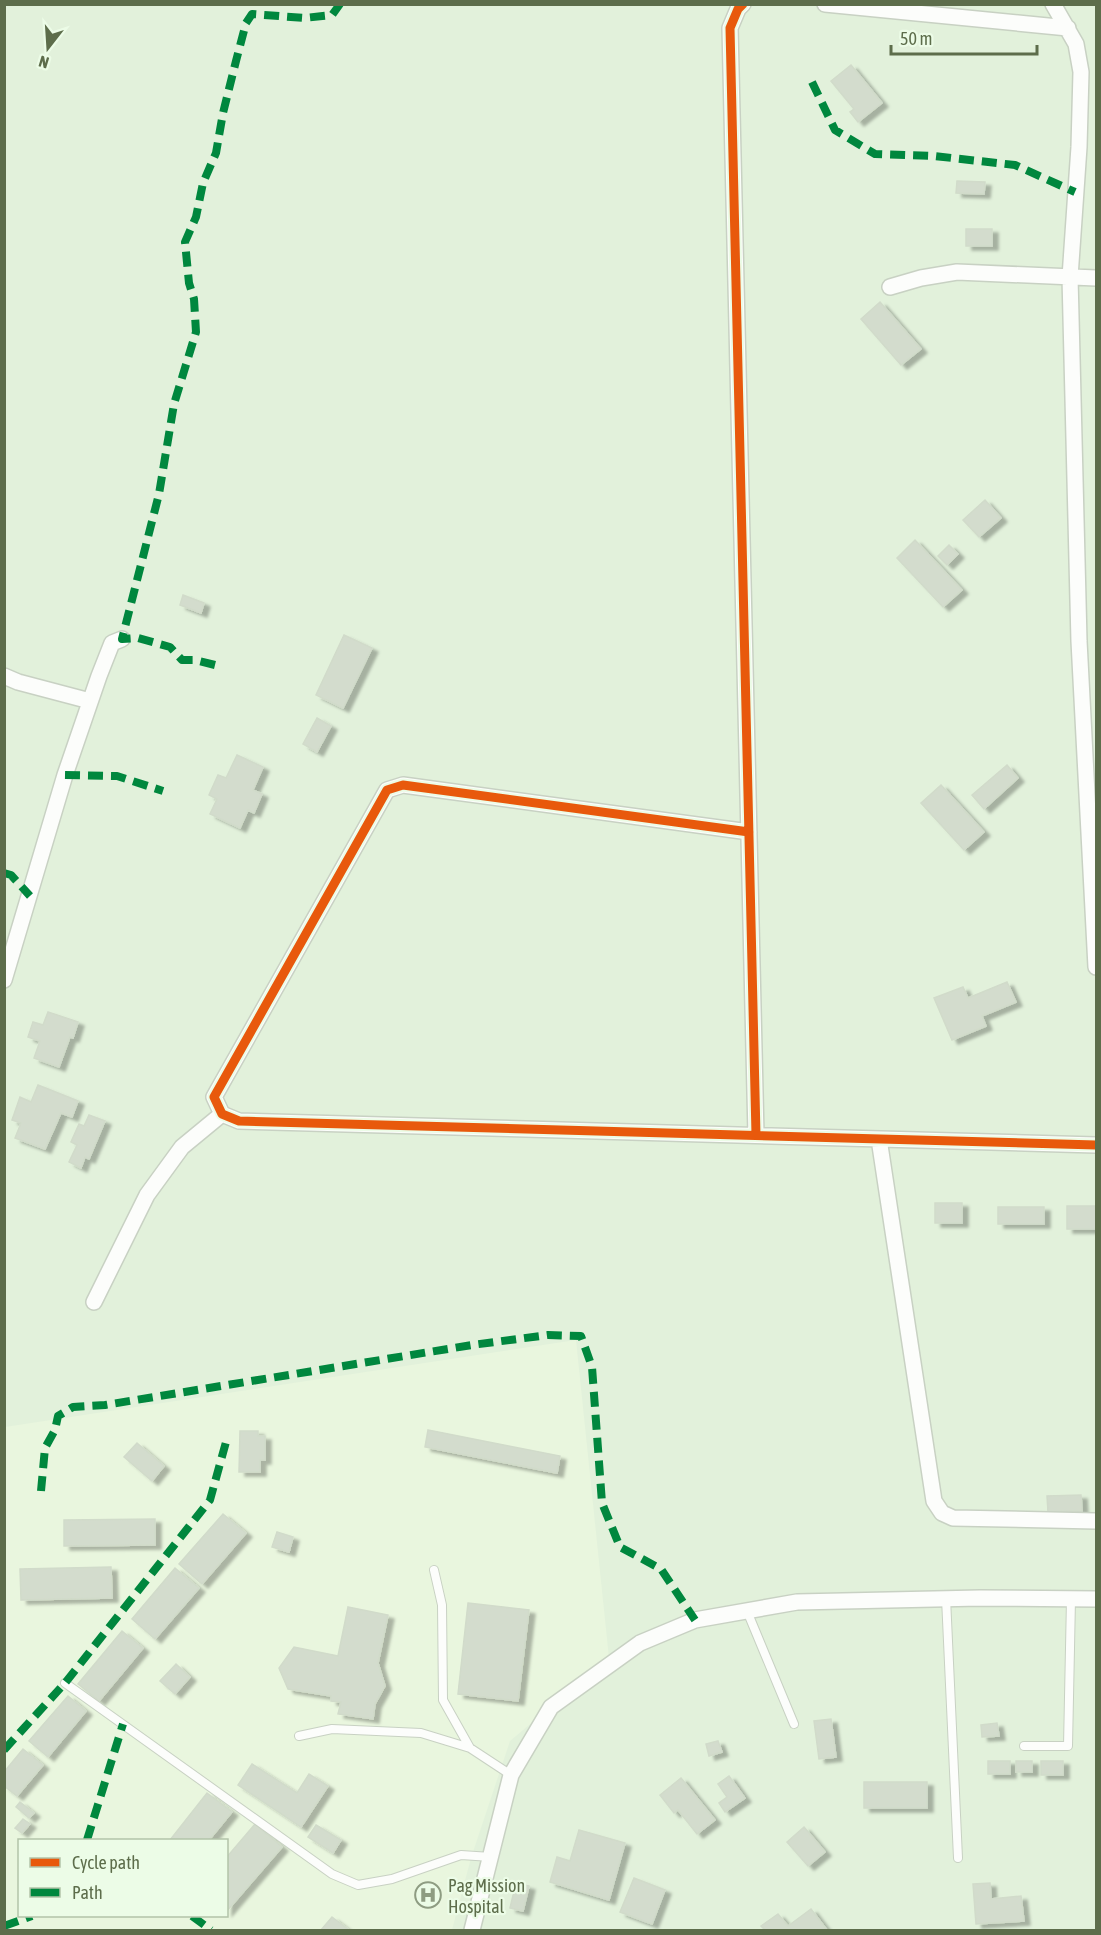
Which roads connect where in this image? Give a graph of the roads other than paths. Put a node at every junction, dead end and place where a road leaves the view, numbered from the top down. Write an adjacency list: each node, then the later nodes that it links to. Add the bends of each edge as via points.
1 (743, 4): 11 (street, via 730,27)
2 (825, 4): 4 (street)
3 (1053, 4): 4 (street)
4 (1068, 28): 5 (street, via 1076,44 1081,72)
5 (1070, 277): 6 (street); 7 (street, via 957,272); 12 (street, via 1079,641)
6 (1096, 278)
7 (890, 286)
8 (122, 639): 10 (street, via 112,643)
9 (4, 676): 10 (street)
10 (90, 701): 13 (street)
11 (749, 832): 14 (street, via 403,785 387,790 214,1097); 15 (street)
12 (1096, 967)
13 (4, 980)
14 (222, 1114): 15 (street, via 239,1120); 18 (street, via 182,1148 147,1195)
15 (756, 1135): 16 (street)
16 (879, 1139): 17 (street); 19 (street, via 934,1501 942,1513 953,1518)
17 (1096, 1145)
18 (94, 1302)
19 (1096, 1521)
20 (434, 1570): 29 (lane, via 442,1605 443,1700)
21 (946, 1598): 22 (street); 24 (street, via 797,1602); 32 (lane)
22 (1071, 1599): 23 (street); 28 (lane, via 1068,1746)
23 (1096, 1599)
24 (747, 1611): 26 (lane); 30 (street, via 695,1620 640,1643 551,1707)
25 (65, 1683): 31 (lane, via 332,1874 358,1885 392,1879 461,1855)
26 (794, 1724)
27 (299, 1736): 29 (lane, via 332,1729 421,1733)
28 (1024, 1746)
29 (470, 1748): 30 (lane)
30 (511, 1775): 31 (street)
31 (491, 1857): 33 (street)
32 (958, 1858)
33 (472, 1930)

